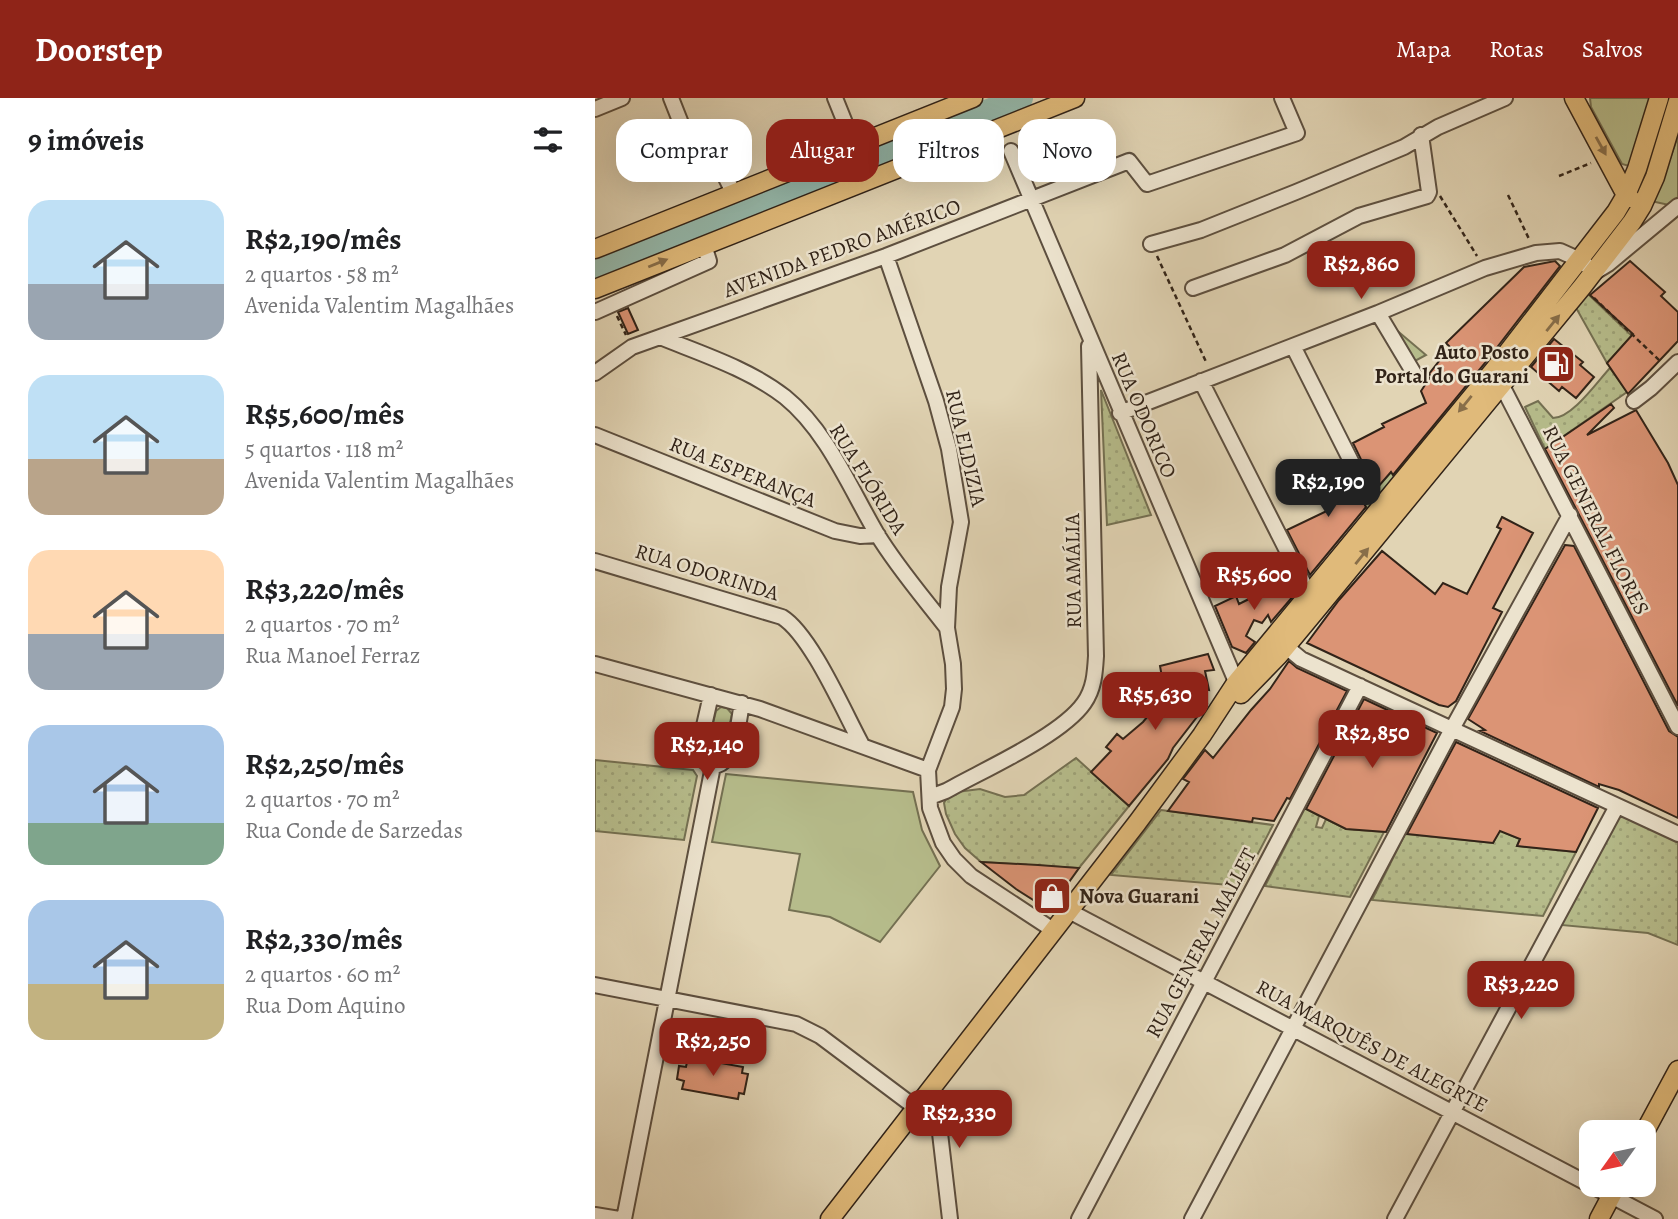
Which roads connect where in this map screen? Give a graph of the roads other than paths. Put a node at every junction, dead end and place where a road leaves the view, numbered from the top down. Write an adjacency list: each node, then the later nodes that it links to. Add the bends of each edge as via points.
1 (622, 98): 11 (street)
2 (671, 98): 12 (street)
3 (835, 98): 13 (street)
4 (973, 98): 14 (main road)
5 (1075, 98): 25 (main road)
6 (1282, 98): 21 (street, AVENIDA PEDRO AMÉRICO, via 1297,133 1147,184 1129,162)
7 (1505, 98): 15 (street)
8 (1659, 98): 20 (main road)
9 (1576, 100): 20 (main road, one-way to 20)
10 (1678, 101): 22 (main road)
11 (595, 109)
12 (679, 119)
13 (843, 119)
14 (879, 135)
15 (1422, 135): 24 (street, via 1213,226); 30 (street, via 1429,192 1423,198 1359,216 1285,255)
16 (1011, 151): 21 (street, RUA ODORICO)
17 (766, 181): 19 (main road)
18 (728, 182): 19 (street)
19 (734, 194): 26 (main road)
20 (1626, 195): 22 (main road); 28 (main road)
21 (1032, 200): 27 (street, AVENIDA PEDRO AMÉRICO); 35 (street, RUA ODORICO)
22 (1642, 206): 23 (street, via 1659,211); 29 (main road)
23 (1676, 207): 29 (street)
24 (1151, 244)
25 (704, 245): 31 (main road, one-way to 25); 32 (street, via 709,261)
26 (595, 249)
27 (886, 256): 34 (street, AVENIDA PEDRO AMÉRICO); 50 (street, RUA ELDIZIA, via 936,401 959,504 961,522)
28 (1580, 260): 29 (street); 33 (street, via 1560,251 1536,253 1485,268); 40 (main road)
29 (1595, 272): 40 (main road, one-way to 29)
30 (1193, 288)
31 (595, 289)
32 (595, 312)
33 (1378, 313): 36 (street); 39 (street)
34 (660, 337): 38 (street, AVENIDA PEDRO AMÉRICO, via 632,347); 47 (street, RUA FLÓRIDA, via 750,376 787,400 831,452)
35 (1089, 338): 43 (street, RUA ODORICO); 62 (street, RUA AMÁLIA, via 1096,656 1092,689 1084,704 1054,731)
36 (1293, 346): 41 (street); 45 (street)
37 (1674, 366): 42 (street)
38 (595, 373)
39 (1415, 375)
40 (1498, 377): 46 (street, RUA GENERAL FLORES); 49 (main road)
41 (1207, 379): 43 (street); 49 (street)
42 (1633, 401)
43 (1120, 413): 54 (street, RUA ODORICO)
44 (595, 435): 47 (street, RUA ESPERANÇA, via 835,531)
45 (1359, 477)
46 (1570, 515): 57 (street, RUA GENERAL FLORES); 58 (street)
47 (878, 535): 50 (street, RUA FLÓRIDA)
48 (595, 561): 59 (street, RUA ODORINDA, via 790,621 807,642)
49 (1313, 602): 51 (main road)
50 (947, 628): 61 (street, RUA ELDIZIA, via 953,698)
51 (1280, 642): 53 (street, via 1301,659); 54 (main road)
52 (595, 664): 55 (street)
53 (1360, 686): 58 (street); 67 (street, RUA GENERAL MALLET)
54 (1239, 689): 65 (main road)
55 (711, 695): 56 (street); 60 (street, via 698,752)
56 (742, 703): 59 (street); 60 (street, via 730,755)
57 (1678, 727)
58 (1452, 729): 63 (street); 70 (street)
59 (862, 745): 61 (street)
60 (713, 766): 69 (street)
61 (929, 770): 62 (street, RUA ELDIZIA)
62 (930, 797): 66 (street, RUA ELDIZIA, via 935,826 954,859 971,876)
63 (1617, 806): 64 (street); 74 (street)
64 (1678, 834)
65 (1069, 911): 66 (main road); 67 (street, RUA MARQUÊS DE ALEGRTE)
66 (1053, 930): 72 (main road)
67 (1203, 982): 70 (street, RUA MARQUÊS DE ALEGRTE); 83 (street, RUA GENERAL MALLET)
68 (595, 985): 69 (street)
69 (667, 999): 73 (street, via 808,1029); 80 (street)
70 (1292, 1028): 74 (street, RUA MARQUÊS DE ALEGRTE); 84 (street)
71 (1678, 1070): 75 (main road)
72 (928, 1092): 73 (main road); 82 (street, via 938,1116)
73 (916, 1108): 81 (main road)
74 (1453, 1112): 76 (street, RUA MARQUÊS DE ALEGRTE); 85 (street)
75 (1651, 1120)
76 (1579, 1173)
77 (1610, 1197): 86 (main road)
78 (1624, 1197): 87 (street, RUA MARQUÊS DE ALEGRTE)
79 (595, 1215): 80 (street)
80 (621, 1219)
81 (830, 1219)
82 (950, 1219)
83 (1079, 1219)
84 (1192, 1219)
85 (1395, 1219)
86 (1599, 1219)
87 (1655, 1219)

